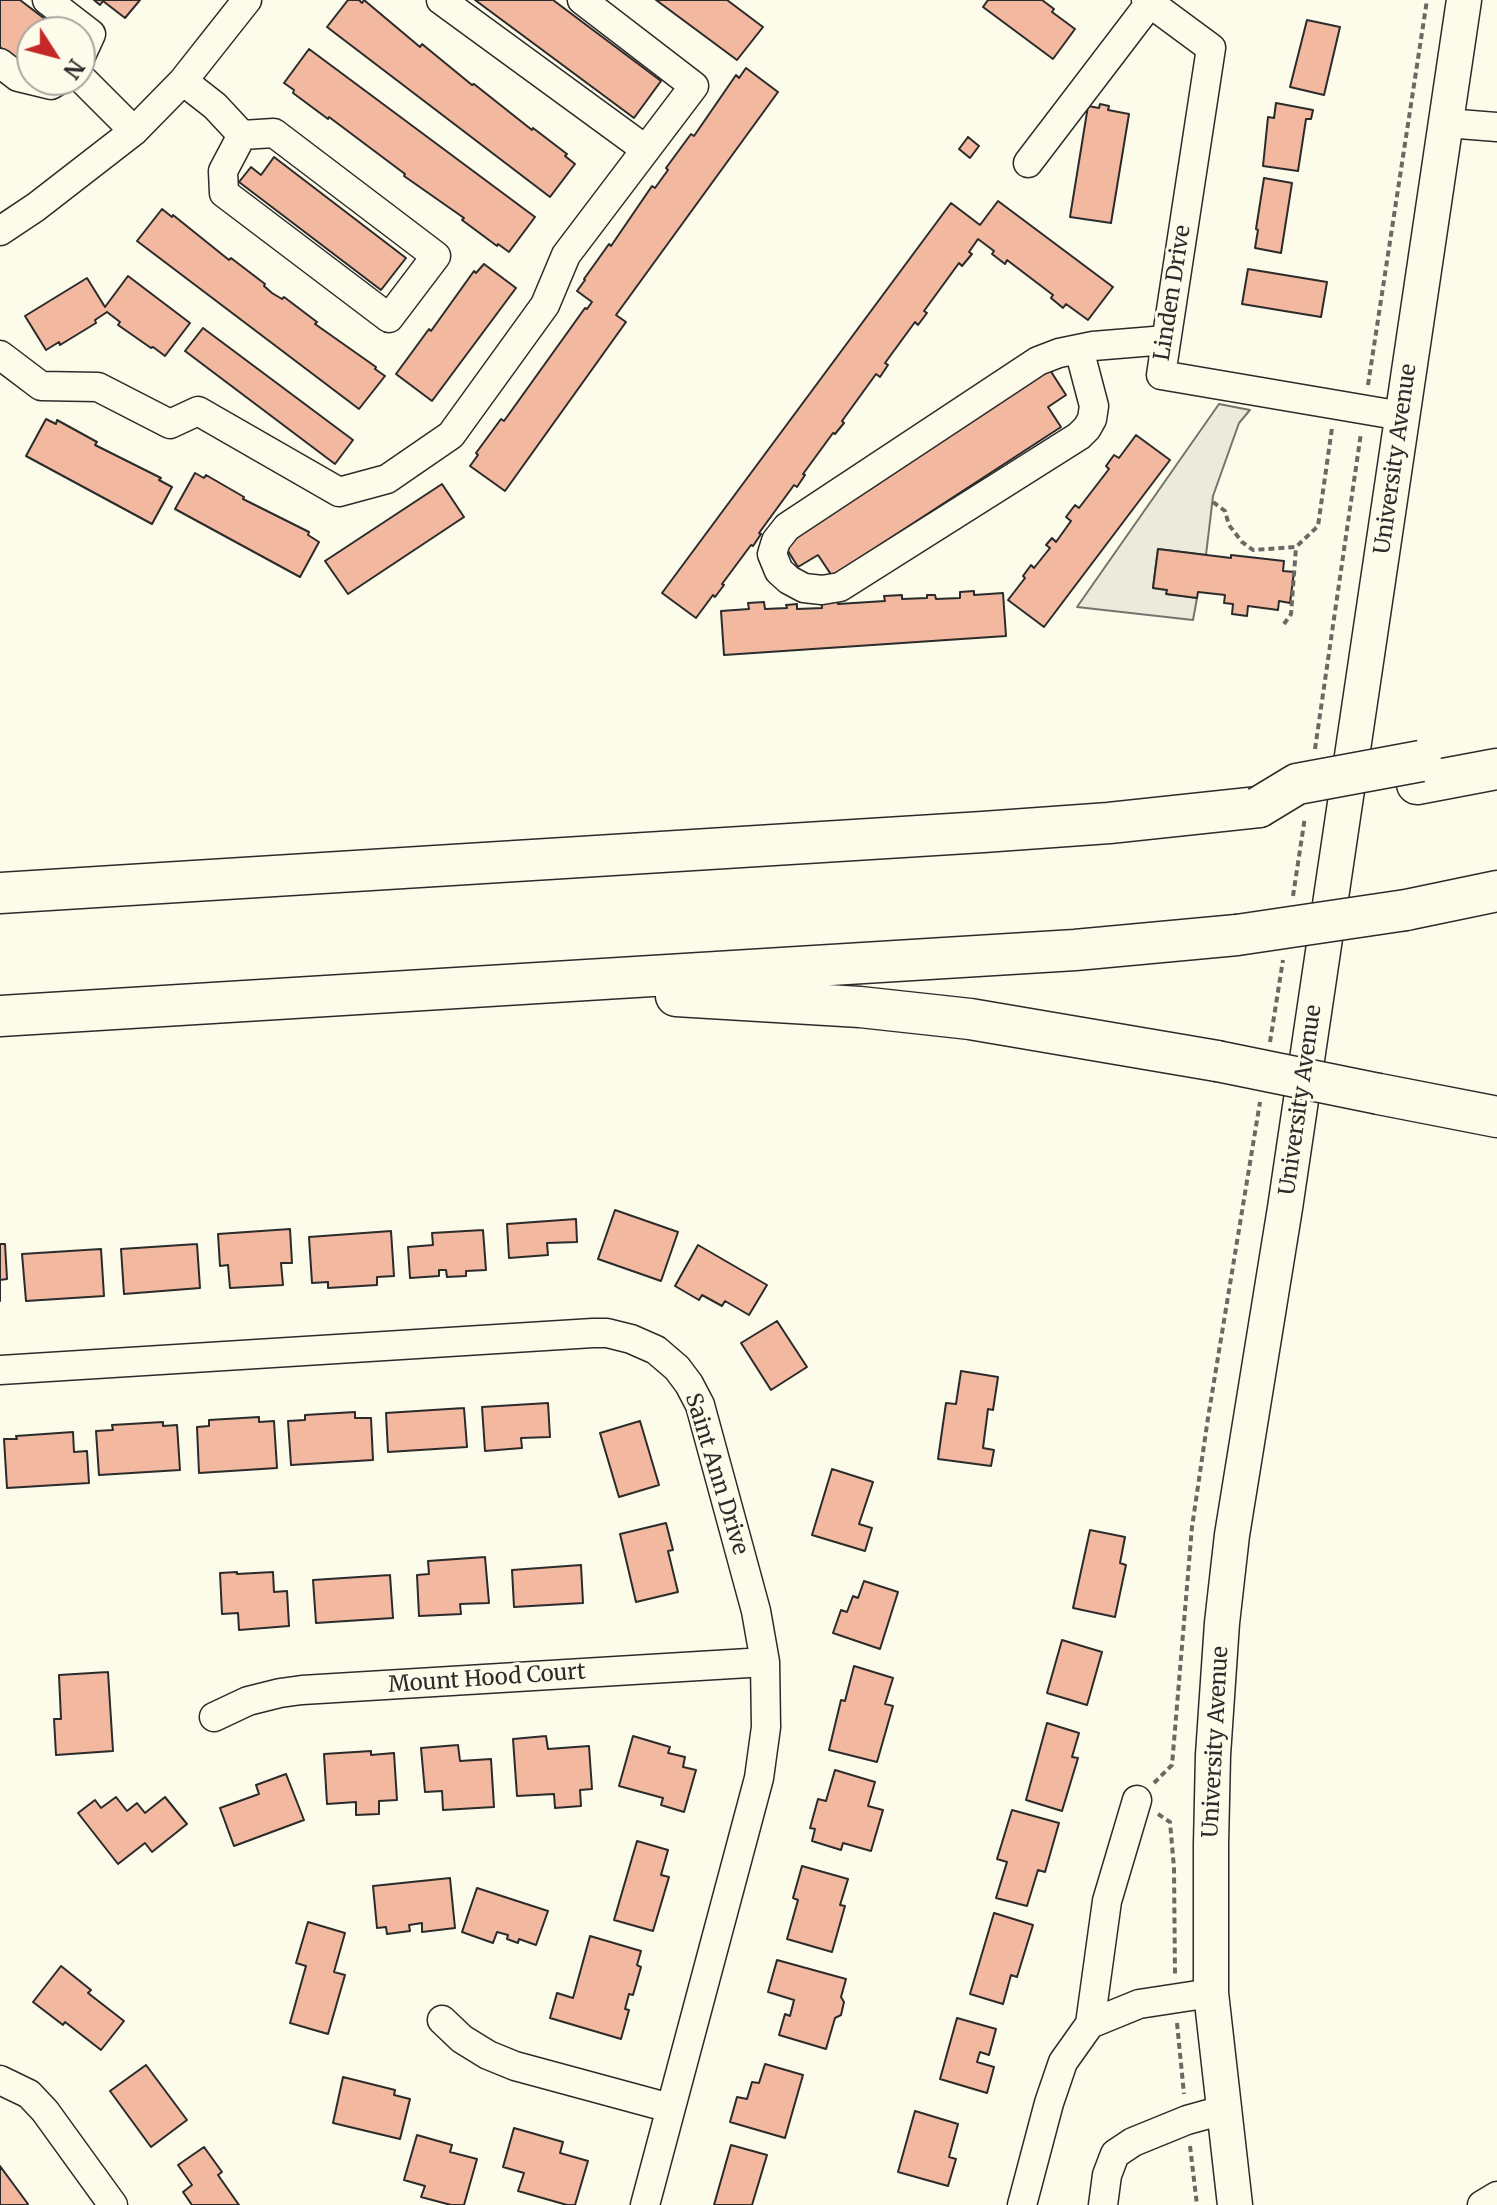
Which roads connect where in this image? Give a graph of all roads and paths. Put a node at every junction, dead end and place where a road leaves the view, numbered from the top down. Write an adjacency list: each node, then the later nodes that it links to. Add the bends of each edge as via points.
1 (47, 0): 7 (street)
2 (247, 0): 10 (street)
3 (441, 0): 16 (street)
4 (582, 0): 16 (street, via 694,86)
5 (1464, 0): 12 (main road, University Avenue)
6 (1148, 1): 17 (street); 19 (street, Linden Drive, via 1211,48)
7 (68, 16)
8 (0, 63): 9 (street)
9 (16, 75)
10 (183, 81): 14 (street); 15 (street)
11 (96, 93): 14 (street)
12 (1446, 123): 13 (street); 23 (main road, University Avenue)
13 (1497, 127)
14 (134, 131): 18 (street)
15 (242, 135): 15 (street, via 223,171 224,193 389,318 436,256 274,133)
16 (645, 149): 21 (street, via 566,255 545,305 451,435 387,479 339,492 198,411 170,424 98,387 41,386)
17 (1028, 163)
18 (0, 231)
19 (1166, 340): 20 (street); 22 (street, Linden Drive, via 1161,375)
20 (1079, 349): 20 (street, via 1038,361 787,527 772,554 779,571 804,588 840,587 1079,436 1092,419 1094,406)
21 (0, 355)
22 (1334, 405): 23 (street, Linden Drive); 25 (path, via 1318,526)
23 (1402, 416): 39 (main road, University Avenue, via 1230,1549 1213,1755)
24 (1213, 502): 25 (path, via 1253,550)
25 (1296, 547): 26 (path, via 1291,614)
26 (1284, 624)
27 (1497, 746): 29 (highway)
28 (1497, 769): 29 (highway)
29 (1419, 773): 31 (highway, via 1259,807 1109,823)
30 (1497, 891): 32 (highway, bridge, via 1237,935)
31 (0, 893)
32 (590, 979): 33 (highway); 34 (highway, bridge, via 667,995 970,1019)
33 (0, 1016)
34 (1497, 1117)
35 (0, 1370): 36 (street, Saint Ann Drive, via 593,1333 631,1339 656,1350 677,1368 700,1405)
36 (765, 1662): 37 (street, Mount Hood Court, via 302,1690 248,1701); 43 (street, Saint Ann Drive, via 766,1727 759,1778)
37 (214, 1717)
38 (1137, 1800): 41 (street, via 1107,1901)
39 (1211, 1993): 41 (street, via 1139,2004); 44 (main road, University Avenue)
40 (442, 2020): 43 (street, via 462,2039 515,2066)
41 (1090, 2024): 48 (street, via 1063,2062)
42 (0, 2080): 46 (street, via 29,2094 45,2111)
43 (670, 2108): 47 (street, Saint Ann Drive)
44 (1223, 2110): 49 (street, via 1187,2120 1115,2154); 50 (main road, University Avenue)
45 (1497, 2196): 51 (street)
46 (113, 2205)
47 (645, 2205)
48 (1022, 2205)
49 (1103, 2205)
50 (1235, 2205)
51 (1482, 2205)

